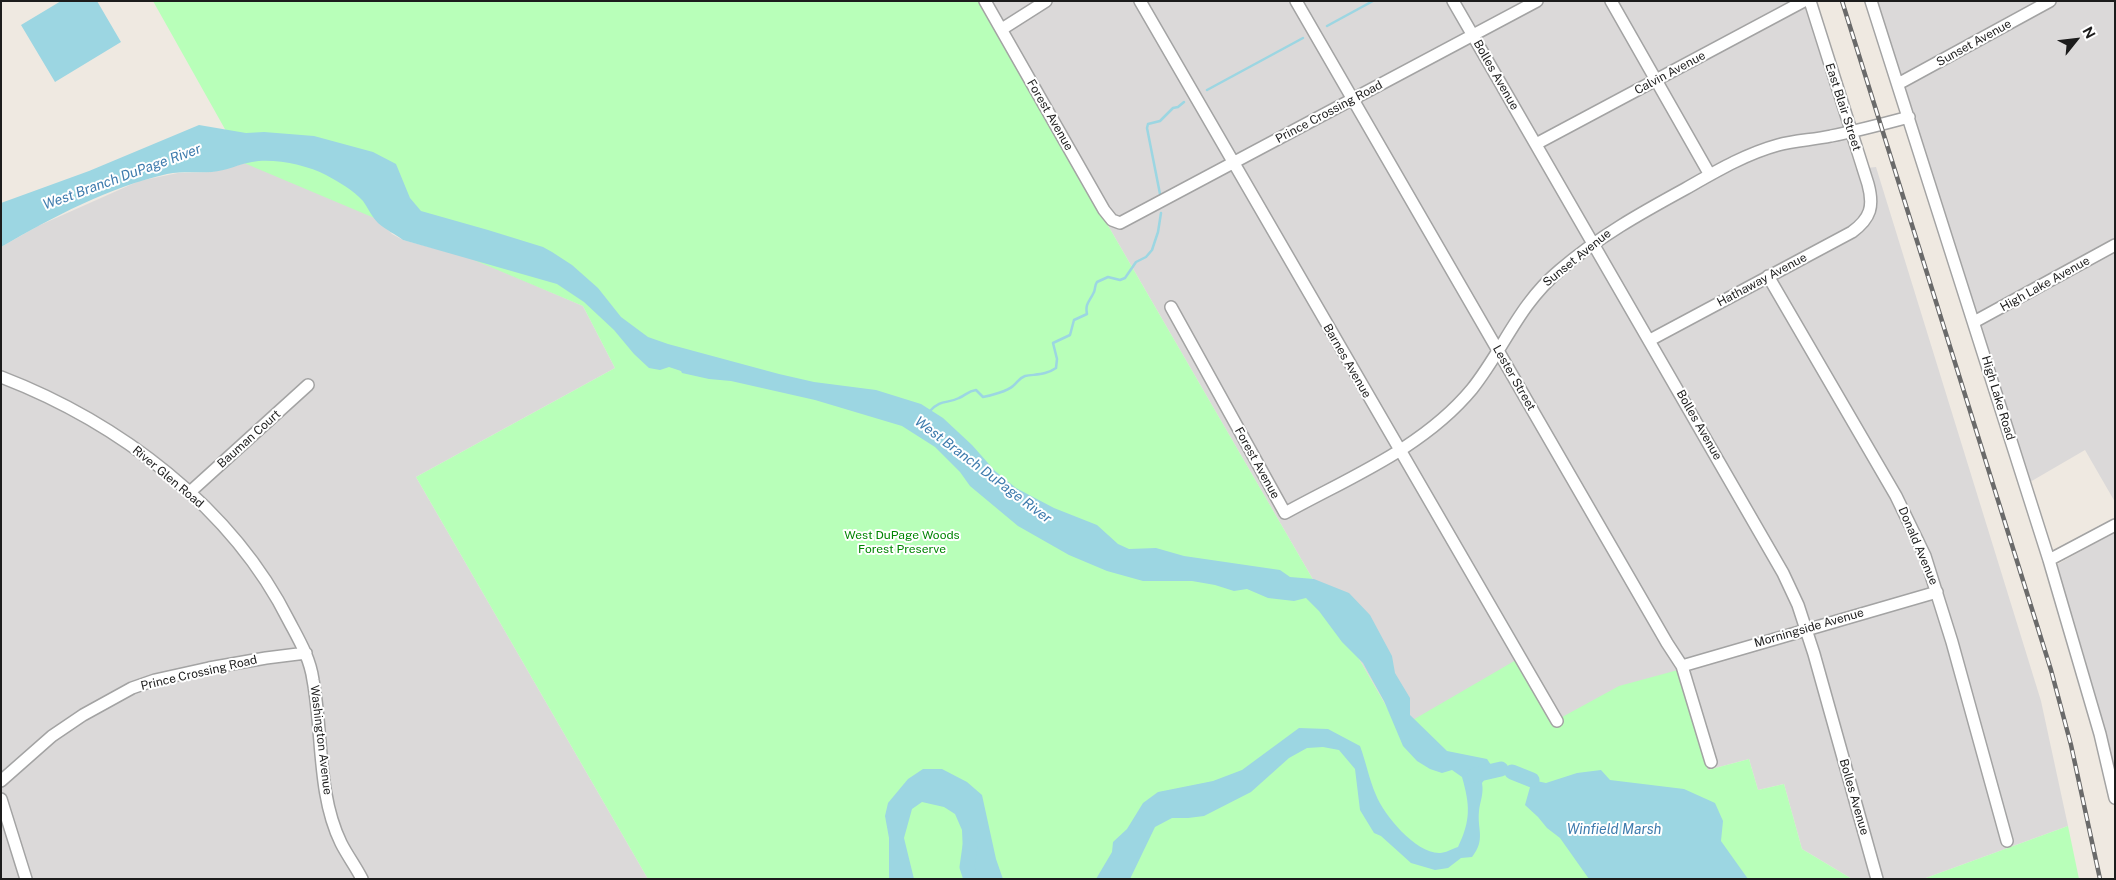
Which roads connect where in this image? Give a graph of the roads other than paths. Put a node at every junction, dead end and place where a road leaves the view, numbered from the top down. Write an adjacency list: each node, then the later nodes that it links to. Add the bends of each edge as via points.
1 (985, 1): 12 (street, Forest Avenue)
2 (1046, 1): 12 (street)
3 (1140, 1): 20 (street, Barnes Avenue)
4 (1296, 1): 16 (street, Lester Street)
5 (1454, 1): 13 (street, Bolles Avenue)
6 (1537, 1): 13 (street, Prince Crossing Road)
7 (1611, 1): 14 (street)
8 (1804, 1): 14 (street, Calvin Avenue)
9 (1810, 1): 18 (street, East Blair Street)
10 (1871, 1): 15 (street, High Lake Road)
11 (2050, 1): 15 (street, Sunset Avenue)
12 (1002, 30): 23 (street, Forest Avenue, via 1104,210 1112,220)
13 (1473, 36): 16 (street, Prince Crossing Road); 19 (street, Bolles Avenue)
14 (1656, 80): 19 (street, Calvin Avenue); 21 (street)
15 (1898, 84): 17 (street, High Lake Road)
16 (1353, 99): 20 (street, Prince Crossing Road); 30 (street, Lester Street)
17 (1909, 117): 18 (street, Sunset Avenue); 28 (street, High Lake Road)
18 (1851, 132): 21 (street, Sunset Avenue, via 1778,145 1751,154); 22 (street, East Blair Street, via 1870,192)
19 (1536, 144): 24 (street, Bolles Avenue)
20 (1233, 163): 23 (street, Prince Crossing Road); 33 (street, Barnes Avenue)
21 (1710, 175): 24 (street, Sunset Avenue, via 1625,222)
22 (1869, 214): 26 (street, Hathaway Avenue, via 1852,232)
23 (1120, 223)
24 (1594, 244): 29 (street, Bolles Avenue); 30 (street, Sunset Avenue, via 1540,288)
25 (2115, 245): 28 (street, High Lake Avenue)
26 (1768, 276): 29 (street, Hathaway Avenue); 38 (street, Donald Avenue, via 1896,496 1925,556)
27 (1171, 307): 35 (street, Forest Avenue)
28 (1974, 322): 37 (street, High Lake Road)
29 (1650, 340): 39 (street, Bolles Avenue, via 1780,567)
30 (1498, 350): 33 (street, Sunset Avenue, via 1484,373 1454,409 1419,439); 41 (street, Lester Street)
31 (1, 377): 34 (street, River Glen Road, via 43,394 96,423)
32 (308, 385): 34 (street, Bauman Court)
33 (1399, 451): 35 (street, Sunset Avenue); 42 (street, Barnes Avenue)
34 (190, 492): 40 (street, River Glen Road, via 258,569 283,608)
35 (1285, 513)
36 (2115, 525): 37 (street)
37 (2049, 560): 45 (street, High Lake Road, via 2100,734)
38 (1937, 592): 39 (street, Morningside Avenue); 47 (street, Donald Avenue)
39 (1806, 629): 41 (street, Morningside Avenue); 50 (street, Bolles Avenue)
40 (306, 654): 44 (street, Prince Crossing Road, via 209,668 132,688 52,736); 49 (street, Washington Avenue, via 313,679 320,757 332,817 341,843)
41 (1682, 666): 43 (street, Lester Street)
42 (1557, 721)
43 (1711, 762)
44 (1, 781)
45 (2115, 798)
46 (1, 799): 48 (street)
47 (2007, 841)
48 (26, 879)
49 (362, 879)
50 (1877, 879)

